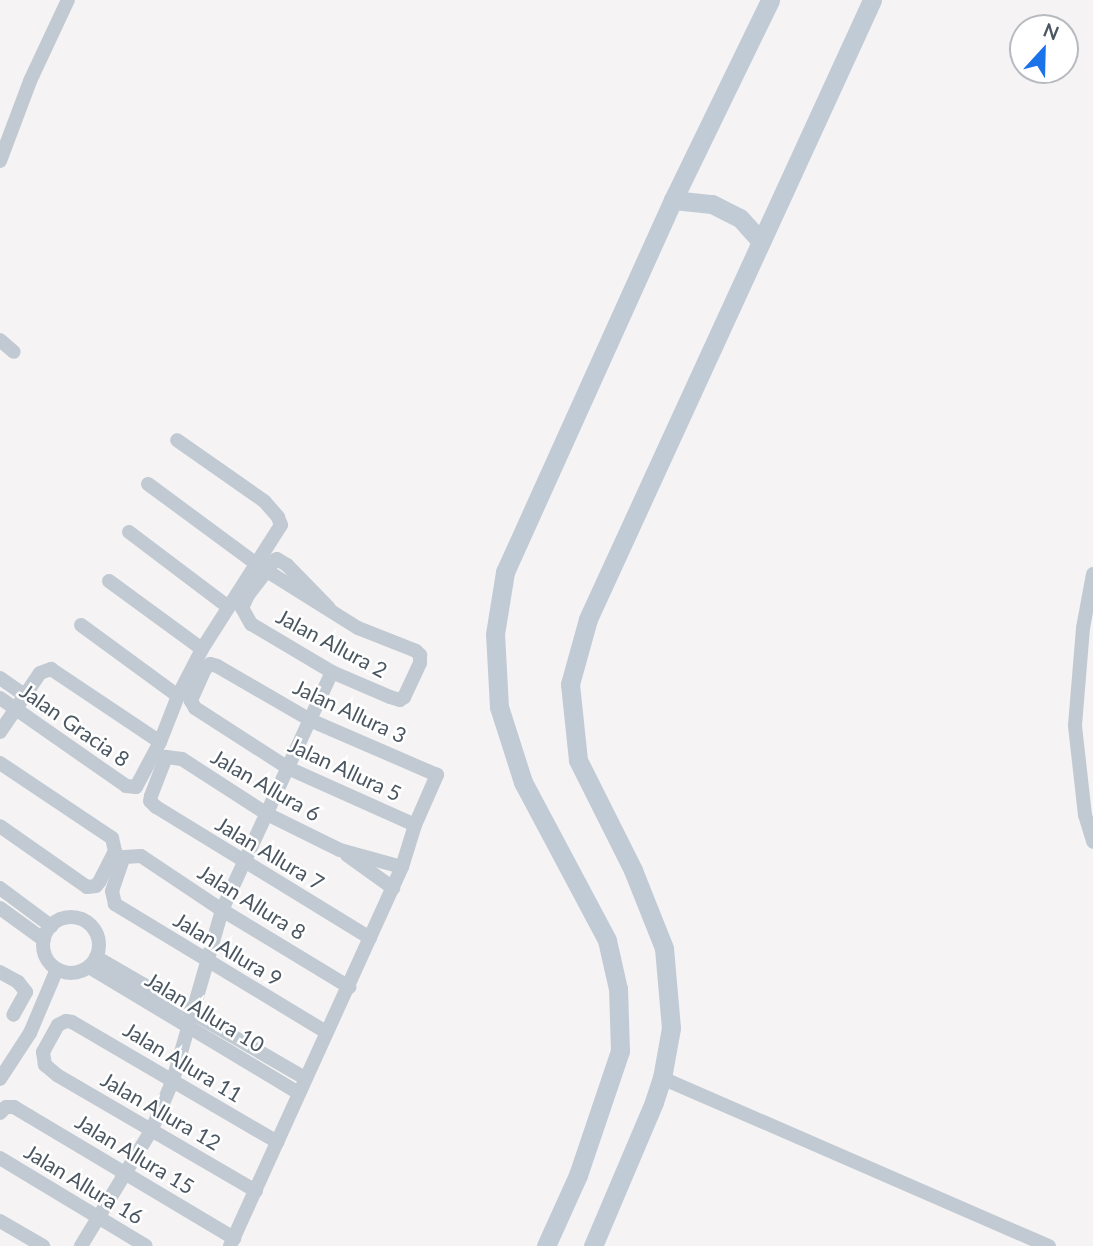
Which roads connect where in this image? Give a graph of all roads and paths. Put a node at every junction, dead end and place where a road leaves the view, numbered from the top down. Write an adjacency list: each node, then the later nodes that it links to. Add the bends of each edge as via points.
1 (68, 0): 4 (street)
2 (769, 0): 5 (street)
3 (872, 0): 6 (street)
4 (0, 161)
5 (673, 200): 6 (street, via 712,204 740,218); 72 (street, via 505,572 495,634 499,707 523,782 607,940 618,989 620,1051 578,1175)
6 (760, 240): 56 (street, via 588,619 570,684 578,760 633,870 664,948 671,1028)
7 (0, 340): 8 (street)
8 (14, 352)
9 (177, 440): 12 (street, via 264,501 278,517 278,534)
10 (148, 484): 12 (street)
11 (129, 532): 15 (street)
12 (261, 567): 15 (street); 18 (street, Jalan Allura 2, via 242,608 247,620); 18 (street, Jalan Allura 2, via 281,559 329,608 358,628 421,655 408,692 400,700)
13 (1093, 574): 29 (street, via 1075,726)
14 (109, 581): 17 (street)
15 (227, 606): 17 (street)
16 (81, 625): 22 (street, Jalan Allura 5)
17 (202, 649): 22 (street)
18 (332, 672): 24 (street)
19 (0, 678): 20 (street, Jalan Gracia 8)
20 (26, 696): 23 (street); 26 (street, via 40,673 51,669)
21 (0, 698): 23 (street, Jalan Gracia 8)
22 (184, 698): 24 (street, Jalan Allura 3, via 210,664); 26 (street); 28 (street, Jalan Allura 5)
23 (16, 709): 25 (street); 26 (street, Jalan Gracia 8, via 127,786 136,787)
24 (312, 721): 28 (street); 33 (street, Jalan Allura 3, via 437,775)
25 (0, 732)
26 (160, 743)
27 (0, 763): 32 (street, via 108,836 115,851 100,881 87,887)
28 (288, 768): 31 (street); 33 (street, Jalan Allura 5)
29 (1087, 771): 34 (street, via 1086,815)
30 (150, 802): 31 (street, Jalan Allura 6, via 166,757 171,756); 36 (street, Jalan Allura 7)
31 (267, 814): 35 (street, Jalan Allura 6); 36 (street)
32 (0, 825)
33 (415, 825): 37 (street)
34 (1093, 842)
35 (341, 850): 37 (street, Jalan Allura 6); 39 (street, Jalan Allura 6)
36 (244, 862): 42 (street); 44 (street, Jalan Allura 7)
37 (402, 867): 39 (street)
38 (0, 888): 43 (street)
39 (393, 888): 44 (street)
40 (112, 898): 42 (street, Jalan Allura 8, via 124,857 132,855 141,856); 46 (street, Jalan Allura 9)
41 (0, 908): 45 (street)
42 (222, 910): 46 (street); 50 (street, Jalan Allura 8)
43 (51, 926): 45 (street); 47 (street, via 73,917 85,921 99,940)
44 (370, 937): 50 (street)
45 (44, 940): 48 (street, via 44,951)
46 (207, 961): 52 (street); 53 (street, Jalan Allura 9)
47 (93, 962): 48 (street, via 68,973); 52 (street, Jalan Allura 10)
48 (57, 970): 57 (street, via 30,1033)
49 (0, 972): 51 (street, via 26,992)
50 (349, 986): 53 (street)
51 (13, 1015)
52 (191, 1019): 55 (street, Jalan Allura 10); 58 (street); 59 (street, Jalan Allura 10)
53 (326, 1032): 55 (street)
54 (46, 1065): 58 (street, Jalan Allura 11, via 43,1052 58,1025 66,1021); 61 (street, Jalan Allura 12)
55 (305, 1078): 59 (street)
56 (662, 1078): 73 (street); 74 (street)
57 (0, 1079)
58 (173, 1080): 61 (street); 62 (street, Jalan Allura 11)
59 (299, 1093): 62 (street)
60 (7, 1110): 64 (street, Jalan Allura 15)
61 (152, 1129): 64 (street); 65 (street, Jalan Allura 12)
62 (277, 1142): 65 (street)
63 (0, 1158): 66 (street, Jalan Allura 16)
64 (125, 1173): 66 (street); 68 (street, Jalan Allura 15)
65 (256, 1191): 68 (street)
66 (98, 1218): 70 (street); 71 (street, Jalan Allura 16)
67 (0, 1221): 69 (street)
68 (232, 1242)
69 (43, 1246)
70 (81, 1246)
71 (146, 1246)
72 (546, 1246)
73 (593, 1246)
74 (1049, 1246)

